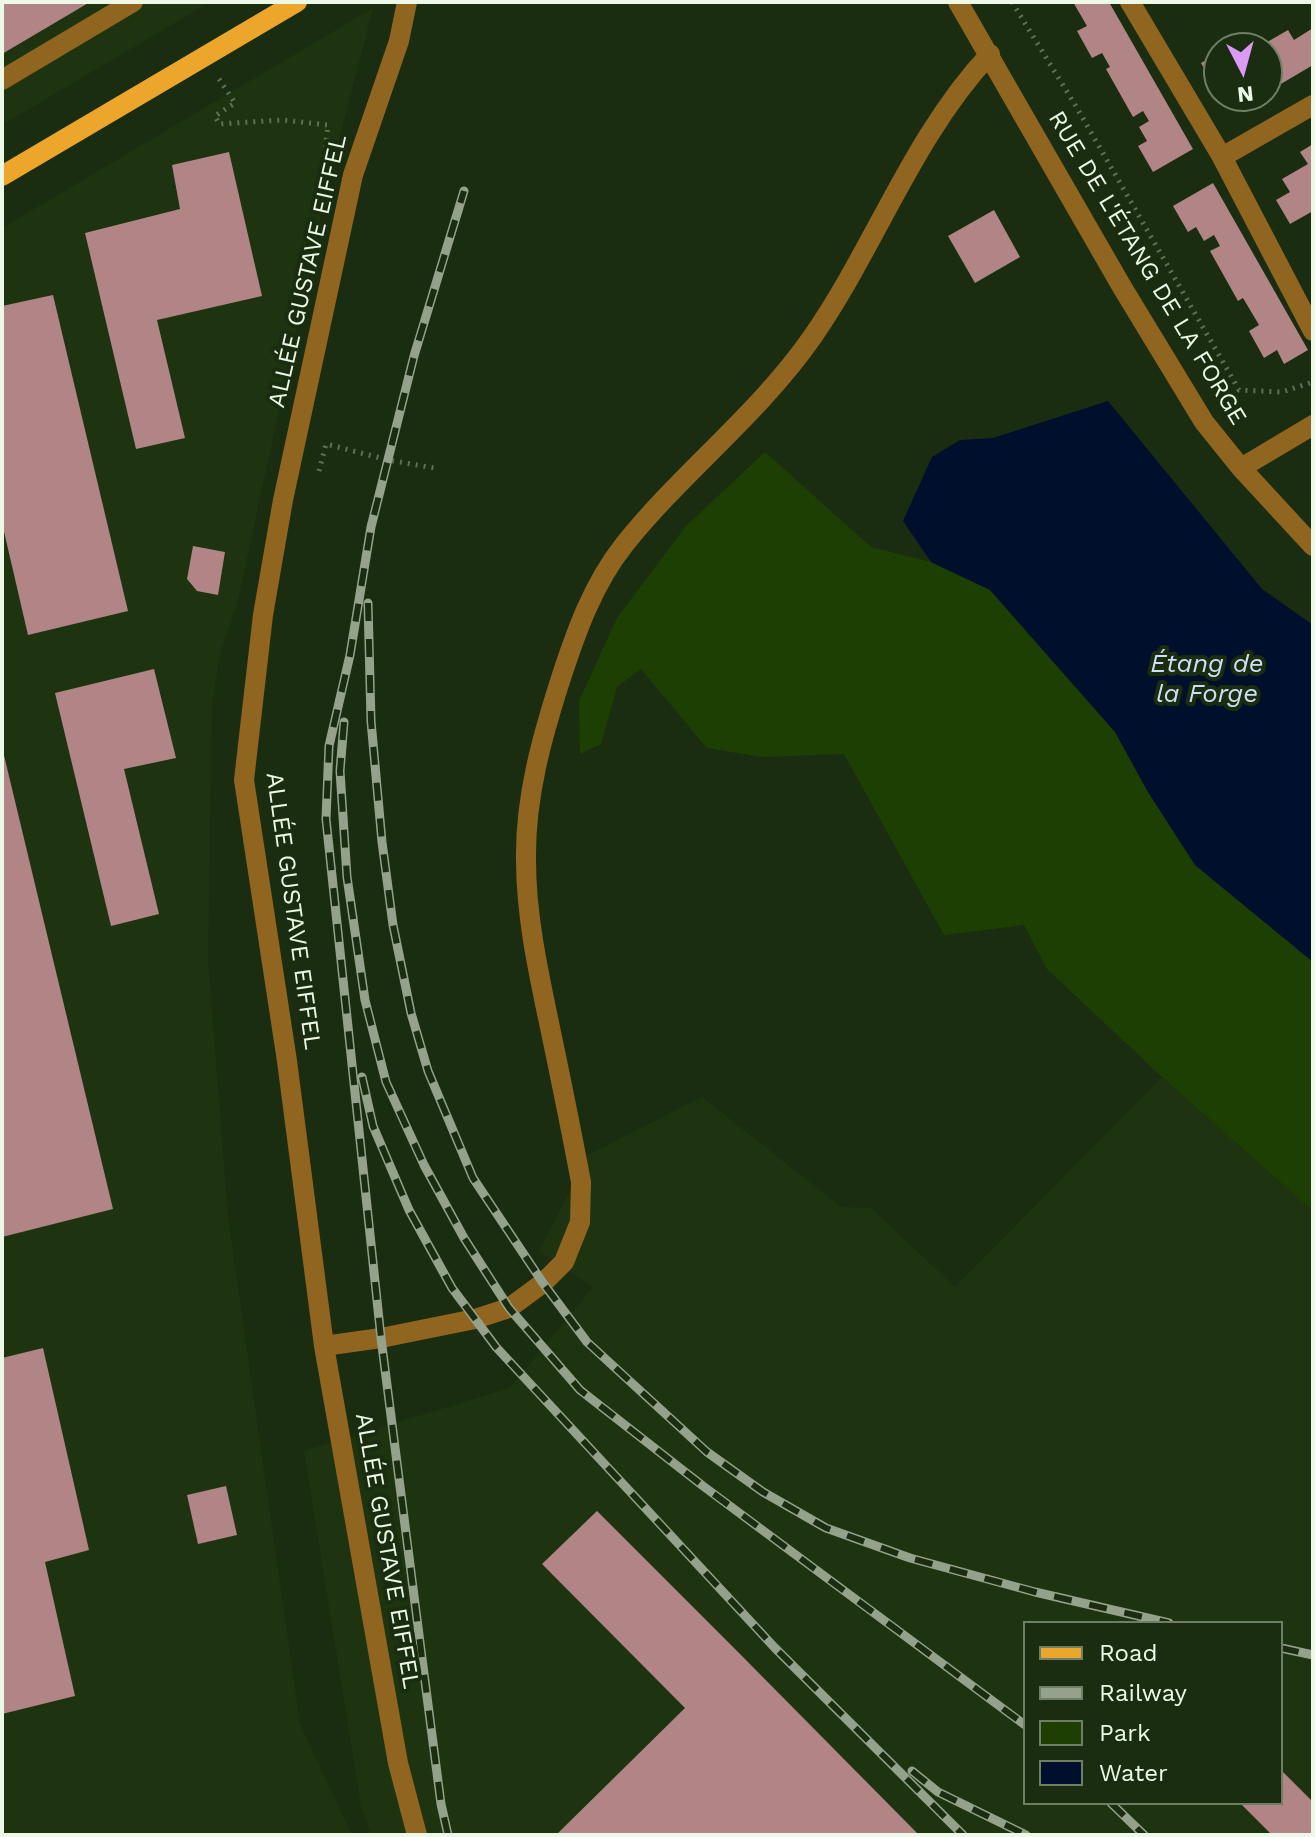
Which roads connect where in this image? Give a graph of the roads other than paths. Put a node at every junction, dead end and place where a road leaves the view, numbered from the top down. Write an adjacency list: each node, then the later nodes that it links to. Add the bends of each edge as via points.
1 (133, 2): 7 (street)
2 (407, 2): 15 (street, ALLÉE GUSTAVE EIFFEL, via 353,175 283,500 244,780)
3 (1130, 2): 9 (street)
4 (960, 3): 6 (street, RUE DE L'ÉTANG DE LA FORGE)
5 (293, 4): 10 (main road)
6 (990, 54): 13 (street, RUE DE L'ÉTANG DE LA FORGE, via 1122,287 1204,422); 15 (street, via 932,129 813,336 782,377 667,494 621,549 587,606 571,647 535,766 526,858 528,912 581,1182 580,1222 564,1262 509,1308)
7 (2, 80)
8 (1313, 105): 9 (street)
9 (1222, 157): 11 (street)
10 (2, 176)
11 (1313, 331)
12 (1313, 425): 13 (street)
13 (1241, 468): 14 (street, RUE DE L'ÉTANG DE LA FORGE)
14 (1313, 546)
15 (324, 1346): 16 (street, ALLÉE GUSTAVE EIFFEL, via 398,1763)
16 (417, 1835)

